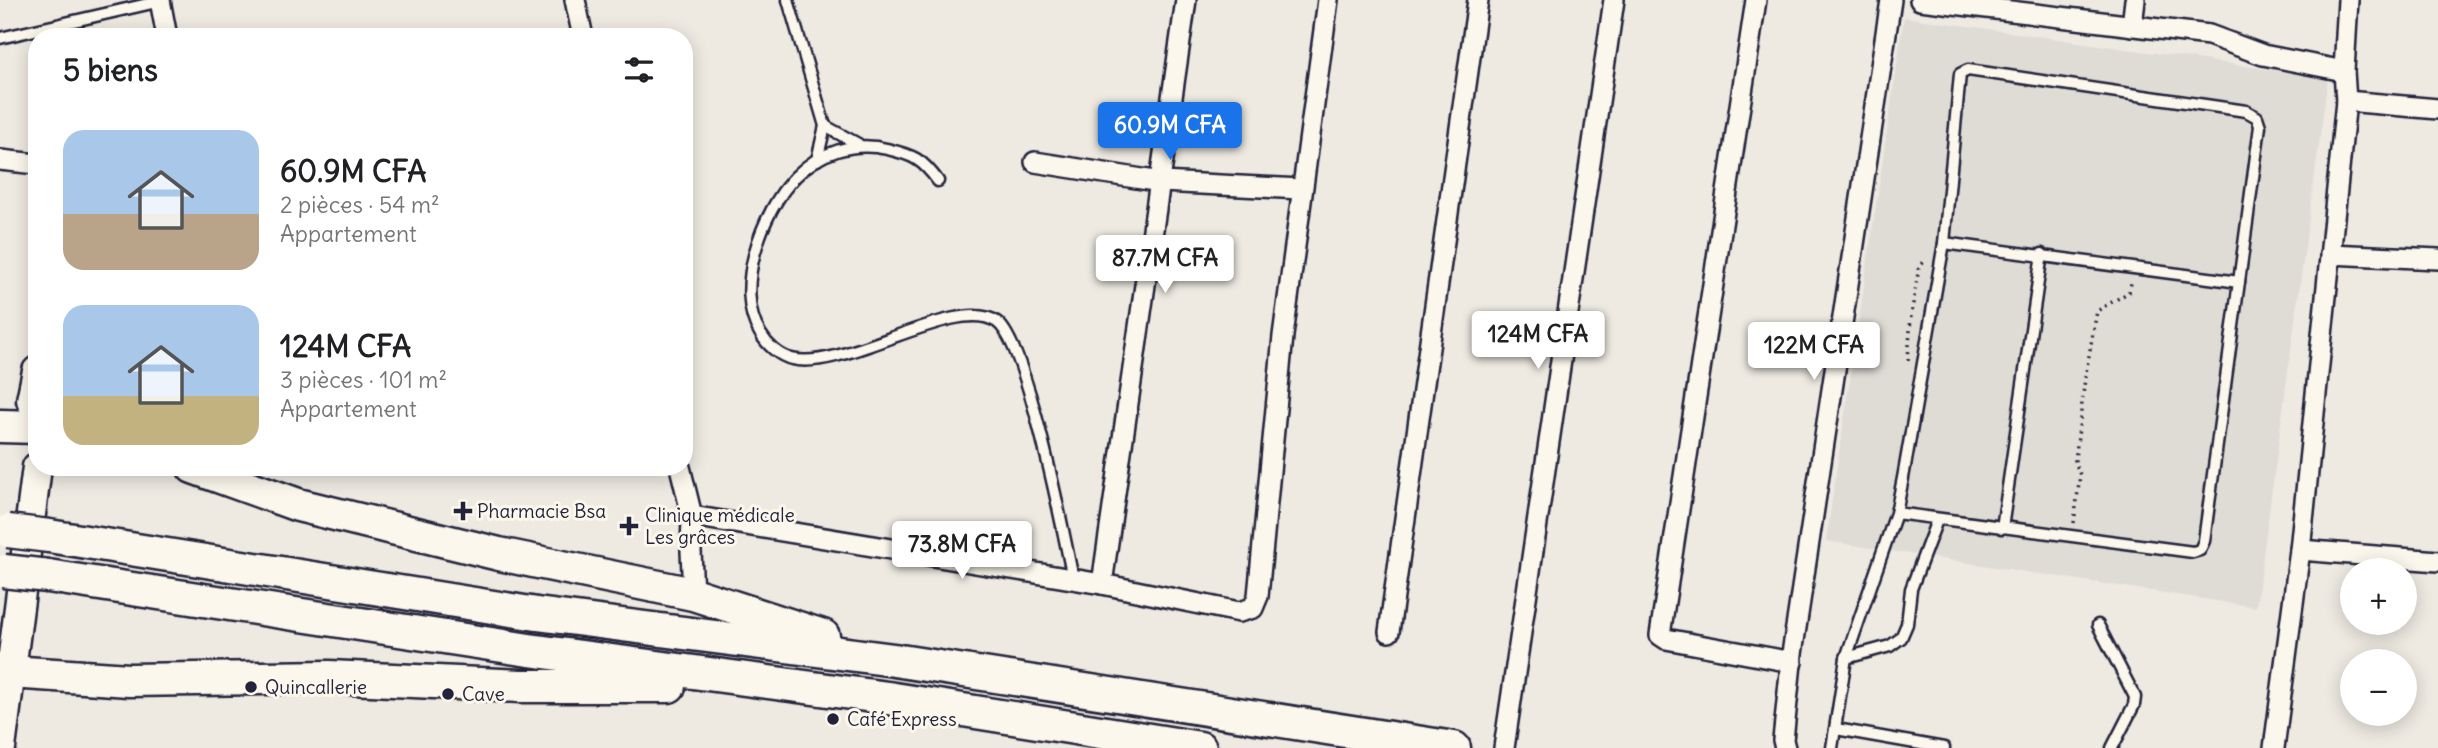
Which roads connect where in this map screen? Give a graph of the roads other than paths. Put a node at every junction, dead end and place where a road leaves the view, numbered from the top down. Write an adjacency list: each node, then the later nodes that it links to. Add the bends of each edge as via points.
1 (575, 0): 16 (street)
2 (788, 0): 22 (lane)
3 (1186, 0): 29 (street)
4 (1328, 0): 30 (street)
5 (1479, 0): 53 (street)
6 (1614, 0): 63 (street)
7 (1756, 0): 56 (street, via 1660,635)
8 (1891, 0): 56 (street)
9 (1920, 0): 13 (street)
10 (2135, 0): 13 (street)
11 (2348, 0): 19 (street)
12 (161, 1): 14 (lane); 15 (street)
13 (2132, 26): 19 (street, via 2209,35 2263,55)
14 (44, 28)
15 (166, 28)
16 (581, 28)
17 (28, 32): 18 (lane)
18 (0, 38)
19 (2344, 71): 20 (street)
20 (2346, 102): 21 (street); 33 (street)
21 (2438, 109)
22 (825, 126): 23 (lane); 25 (lane)
23 (858, 144): 25 (lane); 28 (lane, via 902,152 925,163)
24 (0, 160): 27 (street)
25 (817, 160): 49 (lane, via 795,176 756,247 748,284 751,311 760,333 775,351 793,359 818,359 950,319 977,316 997,322 1012,340 1039,428)
26 (1035, 162): 29 (street)
27 (28, 163)
28 (938, 181)
29 (1161, 182): 30 (street); 50 (street)
30 (1301, 189): 50 (street, via 1258,596 1252,608 1239,612)
31 (1944, 243): 32 (lane); 35 (lane, via 1960,74 1968,70 2246,111 2257,117 2260,125); 41 (lane)
32 (2042, 254): 35 (lane); 44 (lane)
33 (2330, 254): 34 (street); 46 (street)
34 (2438, 259)
35 (2239, 282): 44 (lane, via 2200,550)
36 (0, 426): 37 (main road)
37 (28, 427)
38 (36, 476): 57 (street)
39 (218, 476): 51 (main road, via 298,505 499,554)
40 (682, 476): 42 (street)
41 (1896, 513): 43 (lane); 54 (lane)
42 (692, 516): 49 (street); 51 (street)
43 (1937, 520): 44 (lane); 54 (lane, via 1910,589 1901,638 1890,646)
44 (2002, 528)
45 (4, 530): 55 (main road, bridge, via 537,614)
46 (2300, 550): 47 (street); 68 (street)
47 (2438, 561)
48 (2, 571): 58 (main road, bridge)
49 (1073, 579): 50 (street)
50 (1102, 584)
51 (693, 594): 55 (main road)
52 (2098, 625): 67 (lane, via 2135,697)
53 (1390, 632)
54 (1846, 658): 59 (lane)
55 (894, 660): 62 (main road)
56 (1792, 662): 64 (street)
57 (5, 671): 58 (main road, via 129,680 329,677 521,686); 60 (street)
58 (786, 686): 61 (main road)
59 (1836, 729): 65 (lane); 66 (lane)
60 (1, 748)
61 (1200, 748)
62 (1454, 748)
63 (1504, 748)
64 (1785, 748)
65 (1832, 748)
66 (1944, 748)
67 (2112, 748)
68 (2274, 748)

